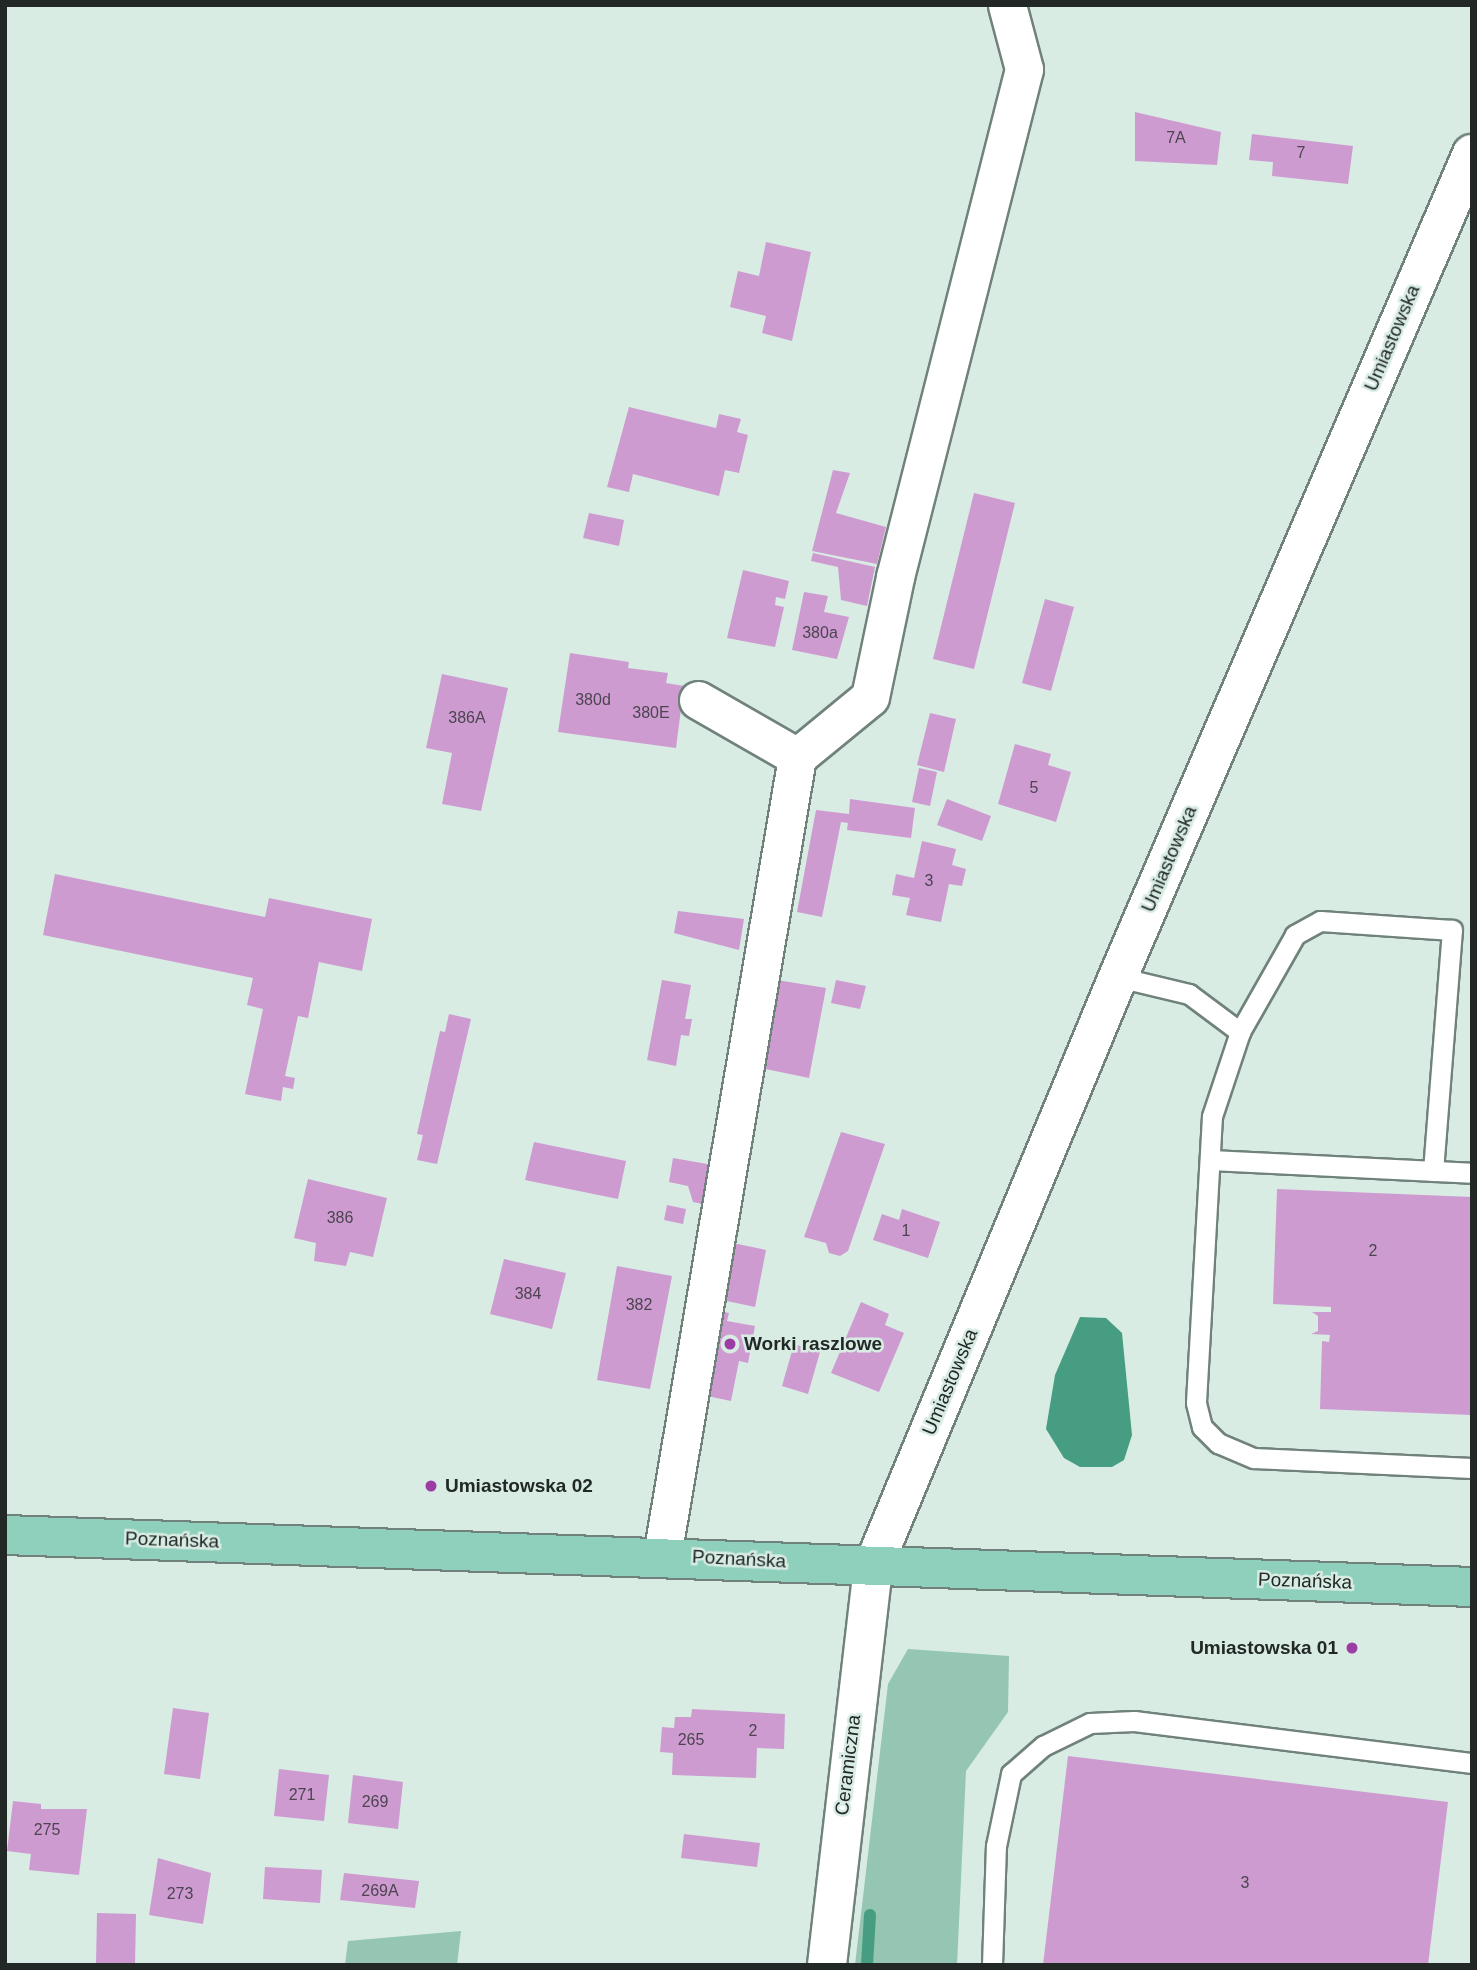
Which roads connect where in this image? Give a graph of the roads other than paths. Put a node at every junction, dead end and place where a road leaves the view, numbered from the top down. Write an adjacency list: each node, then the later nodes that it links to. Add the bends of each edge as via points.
1 (1007, 5): 5 (street, via 1024,69 894,578 870,697)
2 (1472, 154): 3 (main road, Umiastowska)
3 (1463, 192): 6 (main road, Umiastowska)
4 (698, 701): 5 (street)
5 (797, 757): 13 (street)
6 (1118, 977): 7 (lane, via 1189,994); 14 (main road, Umiastowska)
7 (1240, 1032): 8 (lane, via 1212,1116); 9 (lane, via 1295,935 1320,920 1451,930)
8 (1210, 1160): 9 (lane); 11 (lane, via 1196,1403 1202,1427 1218,1443 1254,1458)
9 (1433, 1171): 10 (lane)
10 (1472, 1173)
11 (1472, 1468)
12 (5, 1535): 13 (main road, Poznańska)
13 (662, 1556): 14 (main road, Poznańska)
14 (873, 1567): 15 (main road, Poznańska); 17 (main road, Ceramiczna)
15 (1472, 1587)
16 (1472, 1763): 18 (lane, via 1135,1721 1090,1723 1042,1745 1011,1774 996,1846)
17 (827, 1965)
18 (992, 1965)

